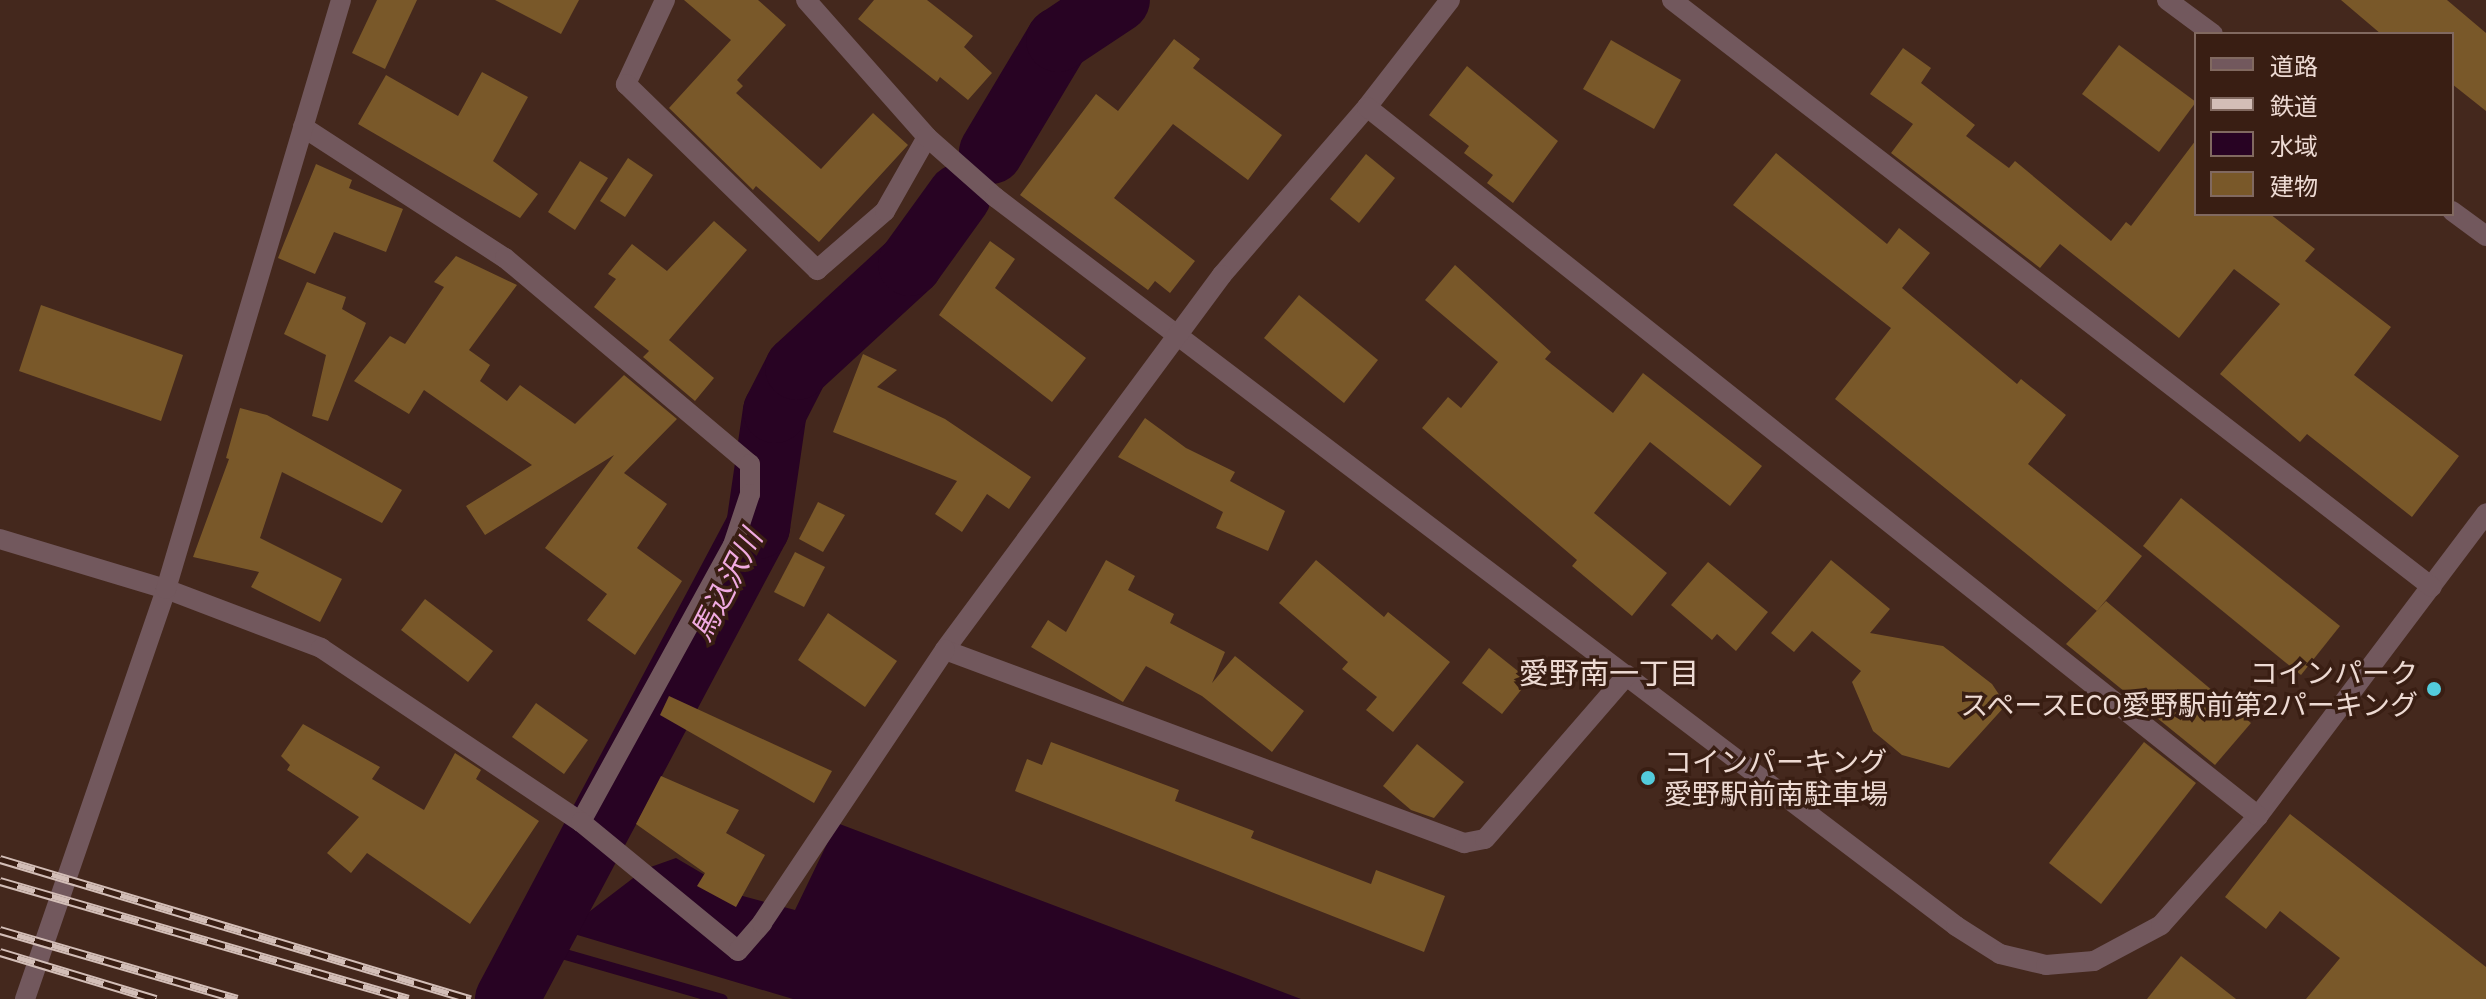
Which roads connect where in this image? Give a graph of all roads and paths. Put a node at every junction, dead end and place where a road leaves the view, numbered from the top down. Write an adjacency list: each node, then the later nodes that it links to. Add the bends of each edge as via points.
1 (341, 0): 9 (street)
2 (665, 0): 10 (street, via 626,84 817,270 885,211)
3 (806, 0): 10 (street)
4 (1450, 0): 8 (street)
5 (1672, 0): 16 (street)
6 (2167, 0): 7 (street)
7 (2210, 32)
8 (1367, 107): 13 (street); 20 (street)
9 (303, 127): 17 (street); 21 (street, via 505,258 750,464 750,494 733,545)
10 (927, 137): 13 (street, via 995,197)
11 (2454, 212): 12 (street)
12 (2486, 236)
13 (1175, 337): 18 (street); 19 (street)
14 (2486, 513): 16 (street)
15 (0, 539): 17 (street)
16 (2432, 587): 20 (street)
17 (166, 589): 21 (street, via 321,648); 22 (street)
18 (945, 650): 19 (street, via 1464,843 1485,839); 21 (street, via 738,951)
19 (1627, 675): 20 (street, via 1956,926 2000,954 2046,965 2094,961 2161,925)
20 (2258, 816)
21 (581, 822)
22 (25, 999)

